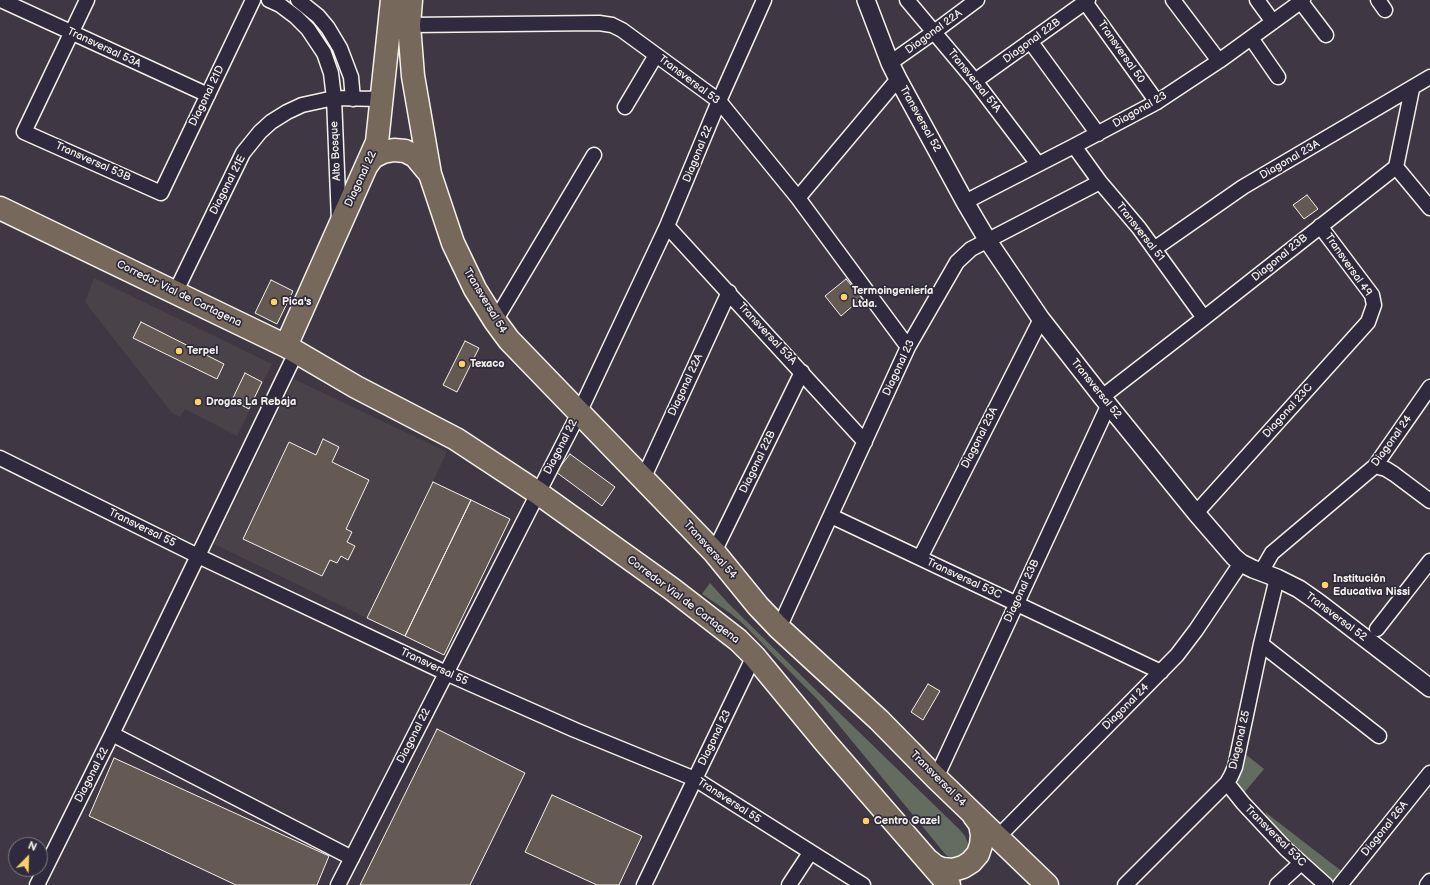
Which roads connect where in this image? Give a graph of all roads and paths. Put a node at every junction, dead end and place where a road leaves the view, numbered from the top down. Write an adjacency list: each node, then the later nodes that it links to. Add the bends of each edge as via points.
1 (1, 0): 19 (street, Transversal 53A)
2 (87, 0): 19 (street)
3 (253, 0): 32 (street, Diagonal 21D)
4 (269, 0): 33 (street, via 296,17 308,29 324,53 331,73)
5 (298, 0): 34 (street, via 318,16 340,48 351,77)
6 (392, 0): 35 (main road, Diagonal 22)
7 (411, 0): 17 (main road)
8 (764, 0): 36 (street, Diagonal 22)
9 (866, 0): 25 (street, Transversal 52)
10 (907, 0): 18 (street, Transversal 51A)
11 (977, 0): 18 (street, Diagonal 22A)
12 (1173, 0): 24 (street)
13 (1257, 0): 16 (street)
14 (1087, 1): 22 (street, Diagonal 22B); 37 (street, Transversal 50)
15 (1302, 1): 16 (street, Diagonal 23); 20 (street)
16 (1273, 22): 21 (street, Diagonal 23)
17 (409, 25): 23 (street, Transversal 53, via 599,23 622,30); 26 (main road)
18 (934, 32): 25 (street, Diagonal 22A); 30 (street, Transversal 51A)
19 (72, 33): 32 (street, Transversal 53A); 47 (street, Transversal 53B, via 24,132)
20 (1326, 34)
21 (1251, 38): 24 (street, Diagonal 23); 27 (street)
22 (1030, 41): 30 (street, Diagonal 22B); 39 (street)
23 (656, 55): 36 (street, Transversal 53); 38 (street)
24 (1219, 61): 37 (street, Diagonal 23)
25 (890, 63): 29 (street, Transversal 52)
26 (413, 76): 35 (main road, via 405,91 390,99); 45 (main road)
27 (1278, 77)
28 (1430, 77): 31 (street, Diagonal 23A)
29 (898, 79): 48 (street); 49 (street, Transversal 52)
30 (975, 81): 42 (street, Transversal 51A)
31 (1412, 89): 44 (street); 57 (street, Diagonal 23A, via 1243,187)
32 (208, 95): 47 (street, Diagonal 21D)
33 (334, 98): 34 (street, Diagonal 21E); 55 (street, Alto Bosque); 58 (street, Diagonal 21E, via 302,104 270,122 260,132 243,153)
34 (353, 99): 35 (street, Diagonal 21E)
35 (381, 99): 43 (main road, Diagonal 22, via 377,142)
36 (720, 101): 48 (street, Transversal 53); 53 (street, Diagonal 22)
37 (1157, 102): 39 (street, Diagonal 23)
38 (626, 107)
39 (1098, 134): 40 (street, Diagonal 23)
40 (1074, 146): 42 (street, Diagonal 23); 46 (street, Transversal 51)
41 (594, 155): 63 (street)
42 (1038, 164): 49 (street, Diagonal 23)
43 (366, 166): 45 (main road, via 383,152 405,151 415,156); 55 (main road, Diagonal 22)
44 (1396, 167): 51 (street); 54 (street, Diagonal 23B)
45 (430, 174): 63 (main road, Transversal 54, via 453,243 475,289)
46 (1100, 182): 56 (street, Diagonal 23); 57 (street, Transversal 51)
47 (161, 193)
48 (798, 198): 64 (street, Transversal 53)
49 (965, 202): 56 (street, Transversal 52)
50 (0, 208): 58 (main road, Corredor Vial de Cartagena)
51 (1430, 208)
52 (0, 222): 65 (main road, Corredor Vial de Cartagena)
53 (668, 226): 59 (street, Transversal 53A); 69 (street, Diagonal 22)
54 (1320, 226): 60 (street, Transversal 49, via 1372,295); 61 (street, Diagonal 23B)
55 (339, 227): 65 (main road, Diagonal 22)
56 (988, 241): 62 (street, Transversal 52); 64 (street, Diagonal 23, via 971,250 957,262)
57 (1154, 249): 61 (street, Transversal 51)
58 (175, 292): 65 (main road, Corredor Vial de Cartagena)
59 (729, 292): 66 (street, Transversal 53A); 73 (street, Diagonal 22A)
60 (1374, 305): 76 (street, Diagonal 23C, via 1368,322)
61 (1204, 318): 68 (street, Diagonal 23B)
62 (1040, 319): 68 (street, Transversal 52); 80 (street, Diagonal 23A)
63 (495, 321): 69 (main road, Transversal 54, via 509,340)
64 (908, 347): 70 (street, Diagonal 23)
65 (289, 354): 74 (main road, Corredor Vial de Cartagena, via 456,439); 79 (street, Diagonal 22)
66 (802, 372): 70 (street, Transversal 53A); 78 (street, Diagonal 22B)
67 (1430, 387): 72 (street, Diagonal 24)
68 (1105, 401): 76 (street, Transversal 52); 85 (street, Diagonal 23B)
69 (579, 413): 73 (main road, Transversal 54); 74 (street, Diagonal 22)
70 (866, 442): 77 (street, Diagonal 23)
71 (0, 458): 79 (street, Transversal 55)
72 (1375, 466): 75 (street, via 1394,474); 83 (street, Diagonal 24, via 1272,554)
73 (642, 479): 78 (main road, Transversal 54)
74 (538, 493): 89 (main road, Corredor Vial de Cartagena, via 672,589 738,640); 91 (street, Diagonal 22)
75 (1430, 501)
76 (1196, 513): 82 (street, Transversal 52)
77 (831, 516): 80 (street, Transversal 53C); 86 (street, Diagonal 23)
78 (714, 552): 86 (main road, Transversal 54)
79 (198, 556): 91 (street, Transversal 55); 93 (street, Diagonal 22)
80 (920, 558): 85 (street, Transversal 53C)
81 (1430, 561): 87 (street)
82 (1241, 563): 83 (street, Transversal 52); 90 (street, Diagonal 24, via 1196,630)
83 (1261, 572): 84 (street, Transversal 52)
84 (1277, 578): 88 (street, Diagonal 25); 92 (street, Transversal 52, via 1319,603)
85 (1017, 604): 90 (street, Transversal 53C); 97 (street, Diagonal 23B)
86 (779, 628): 97 (main road, Transversal 54, via 879,720)
87 (1377, 629)
88 (1261, 644): 94 (street); 98 (street, Diagonal 25, via 1235,767)
89 (754, 656): 96 (street, Diagonal 23); 103 (main road, Corredor Vial de Cartagena)
90 (1161, 672): 100 (street, Diagonal 24)
91 (446, 673): 96 (street, Transversal 55, via 574,730); 102 (street, Diagonal 22)
92 (1430, 688)
93 (112, 734): 102 (street); 107 (street, Diagonal 22)
94 (1379, 736)
95 (1430, 773): 116 (street, Diagonal 26A)
96 (695, 778): 101 (street, Transversal 55); 109 (street, Diagonal 23)
97 (936, 778): 99 (main road, Transversal 54)
98 (1227, 783): 104 (street, Transversal 53C, via 1243,804); 113 (street, Diagonal 25)
99 (974, 815): 100 (main road, Transversal 54); 103 (main road, via 980,824 982,845 971,862 953,870 935,866)
100 (997, 838): 112 (main road, Transversal 54)
101 (810, 853): 110 (street); 111 (street, Transversal 55)
102 (352, 858): 108 (street, Diagonal 22)
103 (925, 858): 106 (main road, Corredor Vial de Cartagena)
104 (1301, 863): 114 (street); 115 (street, Transversal 53C)
105 (1430, 881): 117 (street)
106 (944, 883)
107 (37, 885)
108 (338, 885)
109 (644, 885)
110 (789, 885)
111 (863, 885)
112 (1047, 885)
113 (1125, 885)
114 (1276, 885)
115 (1326, 885)
116 (1340, 885)
117 (1427, 885)

